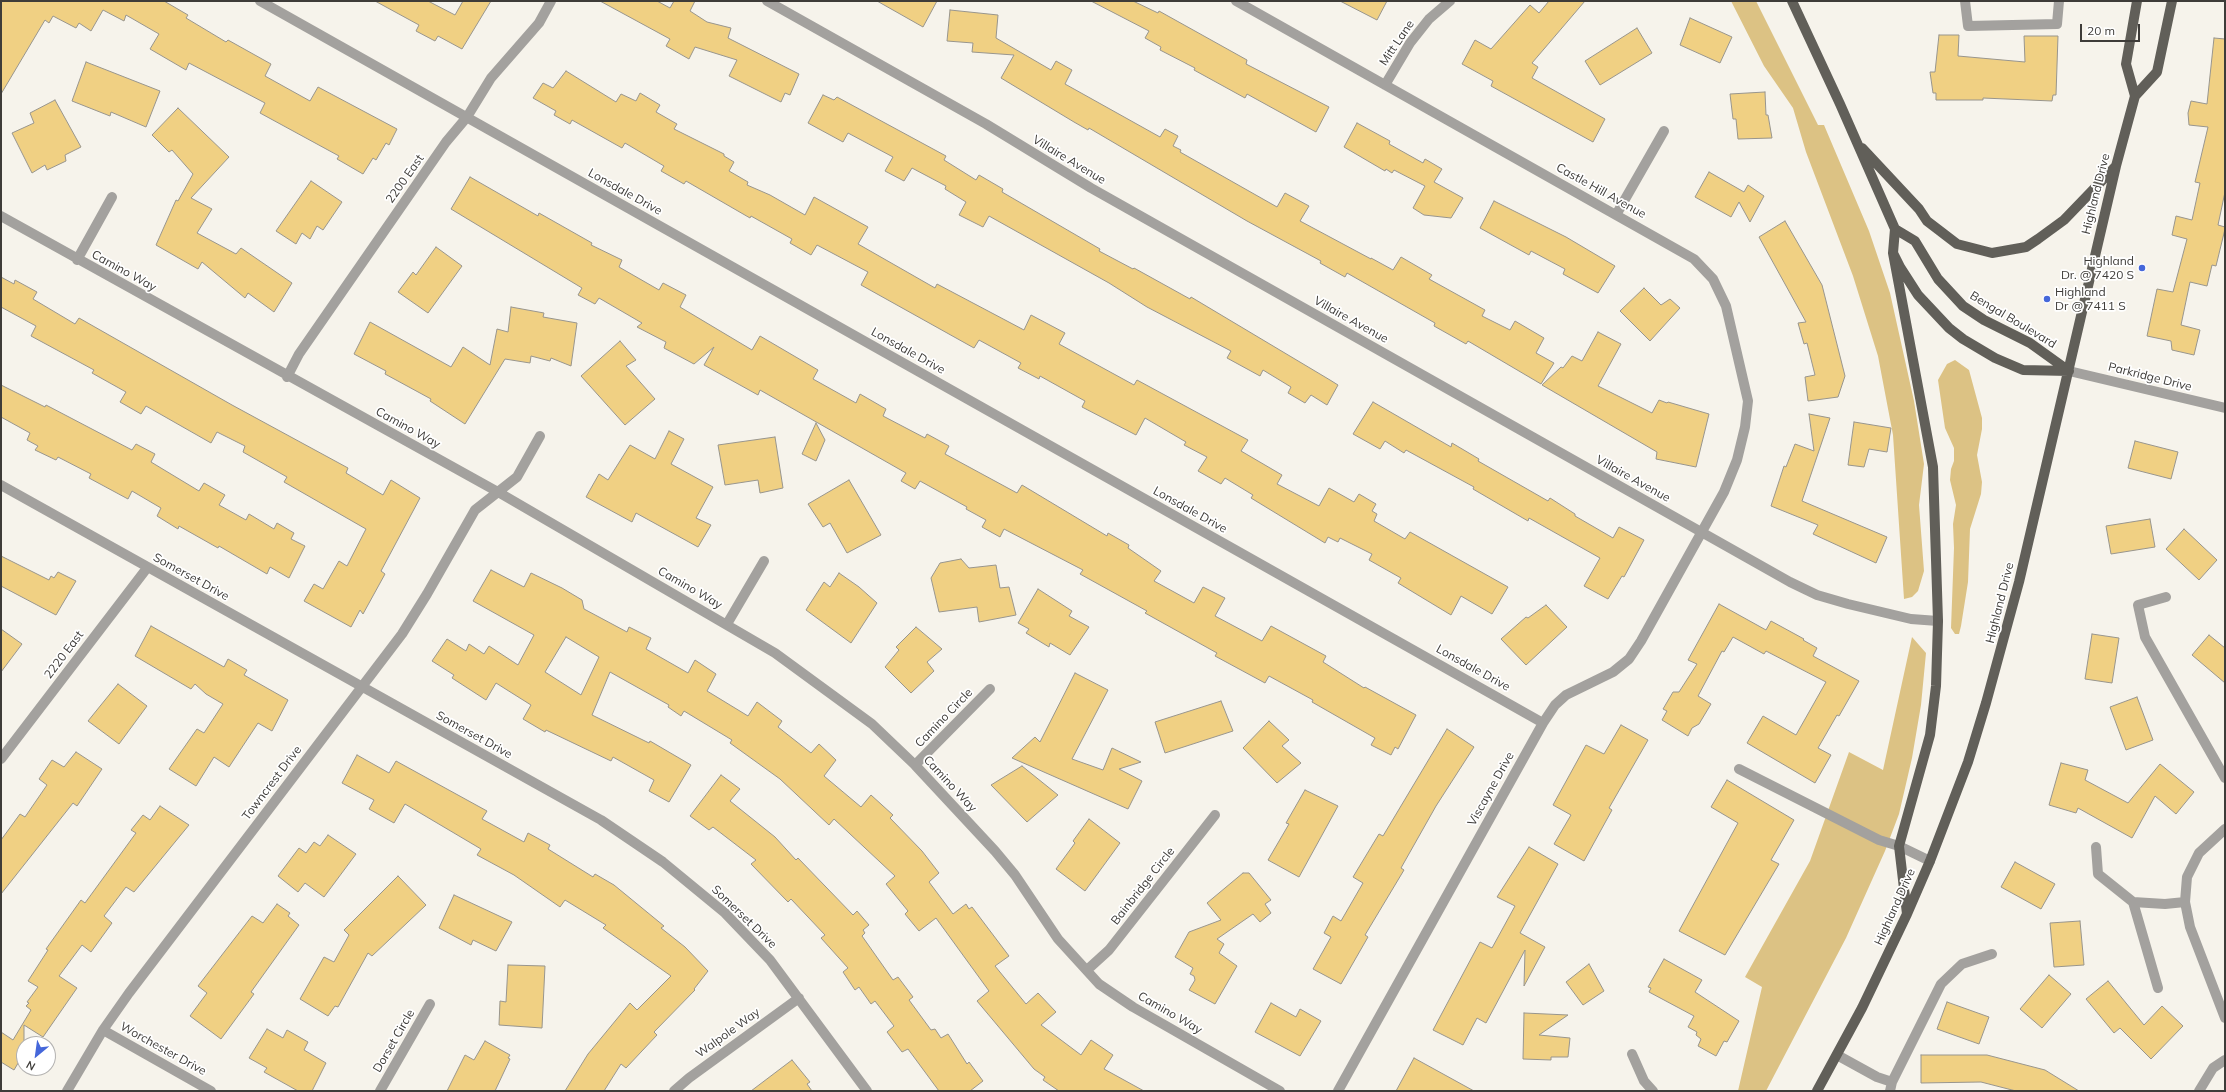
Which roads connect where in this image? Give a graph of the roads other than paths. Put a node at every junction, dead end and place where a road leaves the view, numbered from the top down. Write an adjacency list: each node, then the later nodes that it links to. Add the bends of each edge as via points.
1 (260, 1): 13 (street, Lonsdale Drive)
2 (551, 1): 13 (street, 2200 East, via 539,22 491,78)
3 (767, 1): 29 (street, Villaire Avenue, via 986,124 1091,188)
4 (1236, 1): 11 (street, Castle Hill Avenue)
5 (1450, 1): 11 (street, Mitt Lane, via 1429,19 1410,43)
6 (1792, 1): 15 (main road)
7 (1965, 1): 8 (street, via 1968,26 2057,24)
8 (2059, 1)
9 (2137, 1): 12 (main road, via 2126,64)
10 (2172, 1): 12 (main road, Highland Drive, via 2157,72)
11 (1385, 85): 18 (street, Castle Hill Avenue)
12 (2135, 96): 16 (main road, Highland Drive)
13 (467, 117): 24 (street, 2200 East, via 446,142 317,328); 37 (street, Lonsdale Drive)
14 (1664, 131): 18 (street)
15 (1857, 143): 16 (main road, via 1919,209 1927,221 1957,244 1992,253 2026,247 2038,239 2064,220); 20 (main road)
16 (2116, 166): 23 (main road, Highland Drive)
17 (112, 197): 22 (street)
18 (1616, 214): 29 (street, Castle Hill Avenue, via 1694,259 1713,279 1726,306 1748,401 1737,460 1724,492)
19 (1, 216): 22 (street, Camino Way)
20 (1895, 230): 21 (main road); 23 (main road, Bengal Boulevard, via 1915,241 1938,280 1963,306 2030,343)
21 (1893, 253): 23 (main road, via 1918,295 1938,319 1963,339 1995,358 2023,370); 33 (main road, via 1933,466)
22 (77, 260): 24 (street, Camino Way)
23 (2068, 371): 25 (street, Parkridge Drive); 46 (main road, Highland Drive, via 1999,658 1968,762)
24 (287, 377): 28 (street, Camino Way)
25 (2225, 408)
26 (540, 436): 28 (street, Towncrest Drive, via 517,477)
27 (1, 485): 31 (street, Somerset Drive)
28 (498, 492): 34 (street, Camino Way); 35 (street, Towncrest Drive, via 475,510 402,634)
29 (1701, 532): 33 (street, Villaire Avenue, via 1817,595 1911,619); 37 (street, Viscayne Drive, via 1629,659 1613,672 1566,695 1555,705)
30 (764, 561): 34 (street)
31 (147, 568): 35 (street, Somerset Drive); 38 (street, 2220 East)
32 (2166, 597): 41 (street, via 2138,605 2145,637)
33 (1938, 621): 44 (main road, via 1936,686 1930,735)
34 (727, 624): 39 (street, Camino Way, via 775,653 872,724)
35 (361, 687): 53 (street, Somerset Drive, via 601,820 663,862 725,913 770,960); 56 (street, Towncrest Drive)
36 (990, 689): 39 (street, Camino Circle)
37 (1543, 723): 67 (street, Viscayne Drive)
38 (1, 759)
39 (916, 765): 51 (street, Camino Way, via 995,851 1058,939)
40 (1739, 769): 44 (street, via 1878,840)
41 (2225, 778)
42 (1216, 815): 51 (street, Bainbridge Circle, via 1108,950)
43 (2225, 829): 48 (street, via 2199,853 2187,877)
44 (1899, 846): 46 (street); 49 (main road)
45 (2096, 847): 47 (street, via 2098,874)
46 (1930, 861): 49 (main road, Highland Drive)
47 (2133, 902): 48 (street); 52 (street)
48 (2185, 902): 55 (street, via 2190,927)
49 (1907, 914): 58 (main road, Highland Drive)
50 (1992, 954): 60 (street, via 1962,964 1941,984)
51 (1087, 970): 66 (street, Camino Way, via 1099,984 1133,1007)
52 (2158, 988)
53 (799, 998): 64 (street, Walpole Way); 65 (street, Somerset Drive)
54 (430, 1004): 63 (street, Dorset Circle)
55 (2225, 1018)
56 (103, 1030): 61 (street, Towncrest Drive); 62 (street, Worchester Drive)
57 (1632, 1054): 68 (street, via 1644,1081)
58 (1837, 1055): 60 (street); 69 (main road, Highland Drive)
59 (2225, 1060): 70 (street, via 2213,1068)
60 (1891, 1086)
61 (67, 1091)
62 (211, 1091)
63 (380, 1091)
64 (674, 1091)
65 (866, 1091)
66 (1280, 1091)
67 (1338, 1091)
68 (1652, 1091)
69 (1817, 1091)
70 (2199, 1091)

